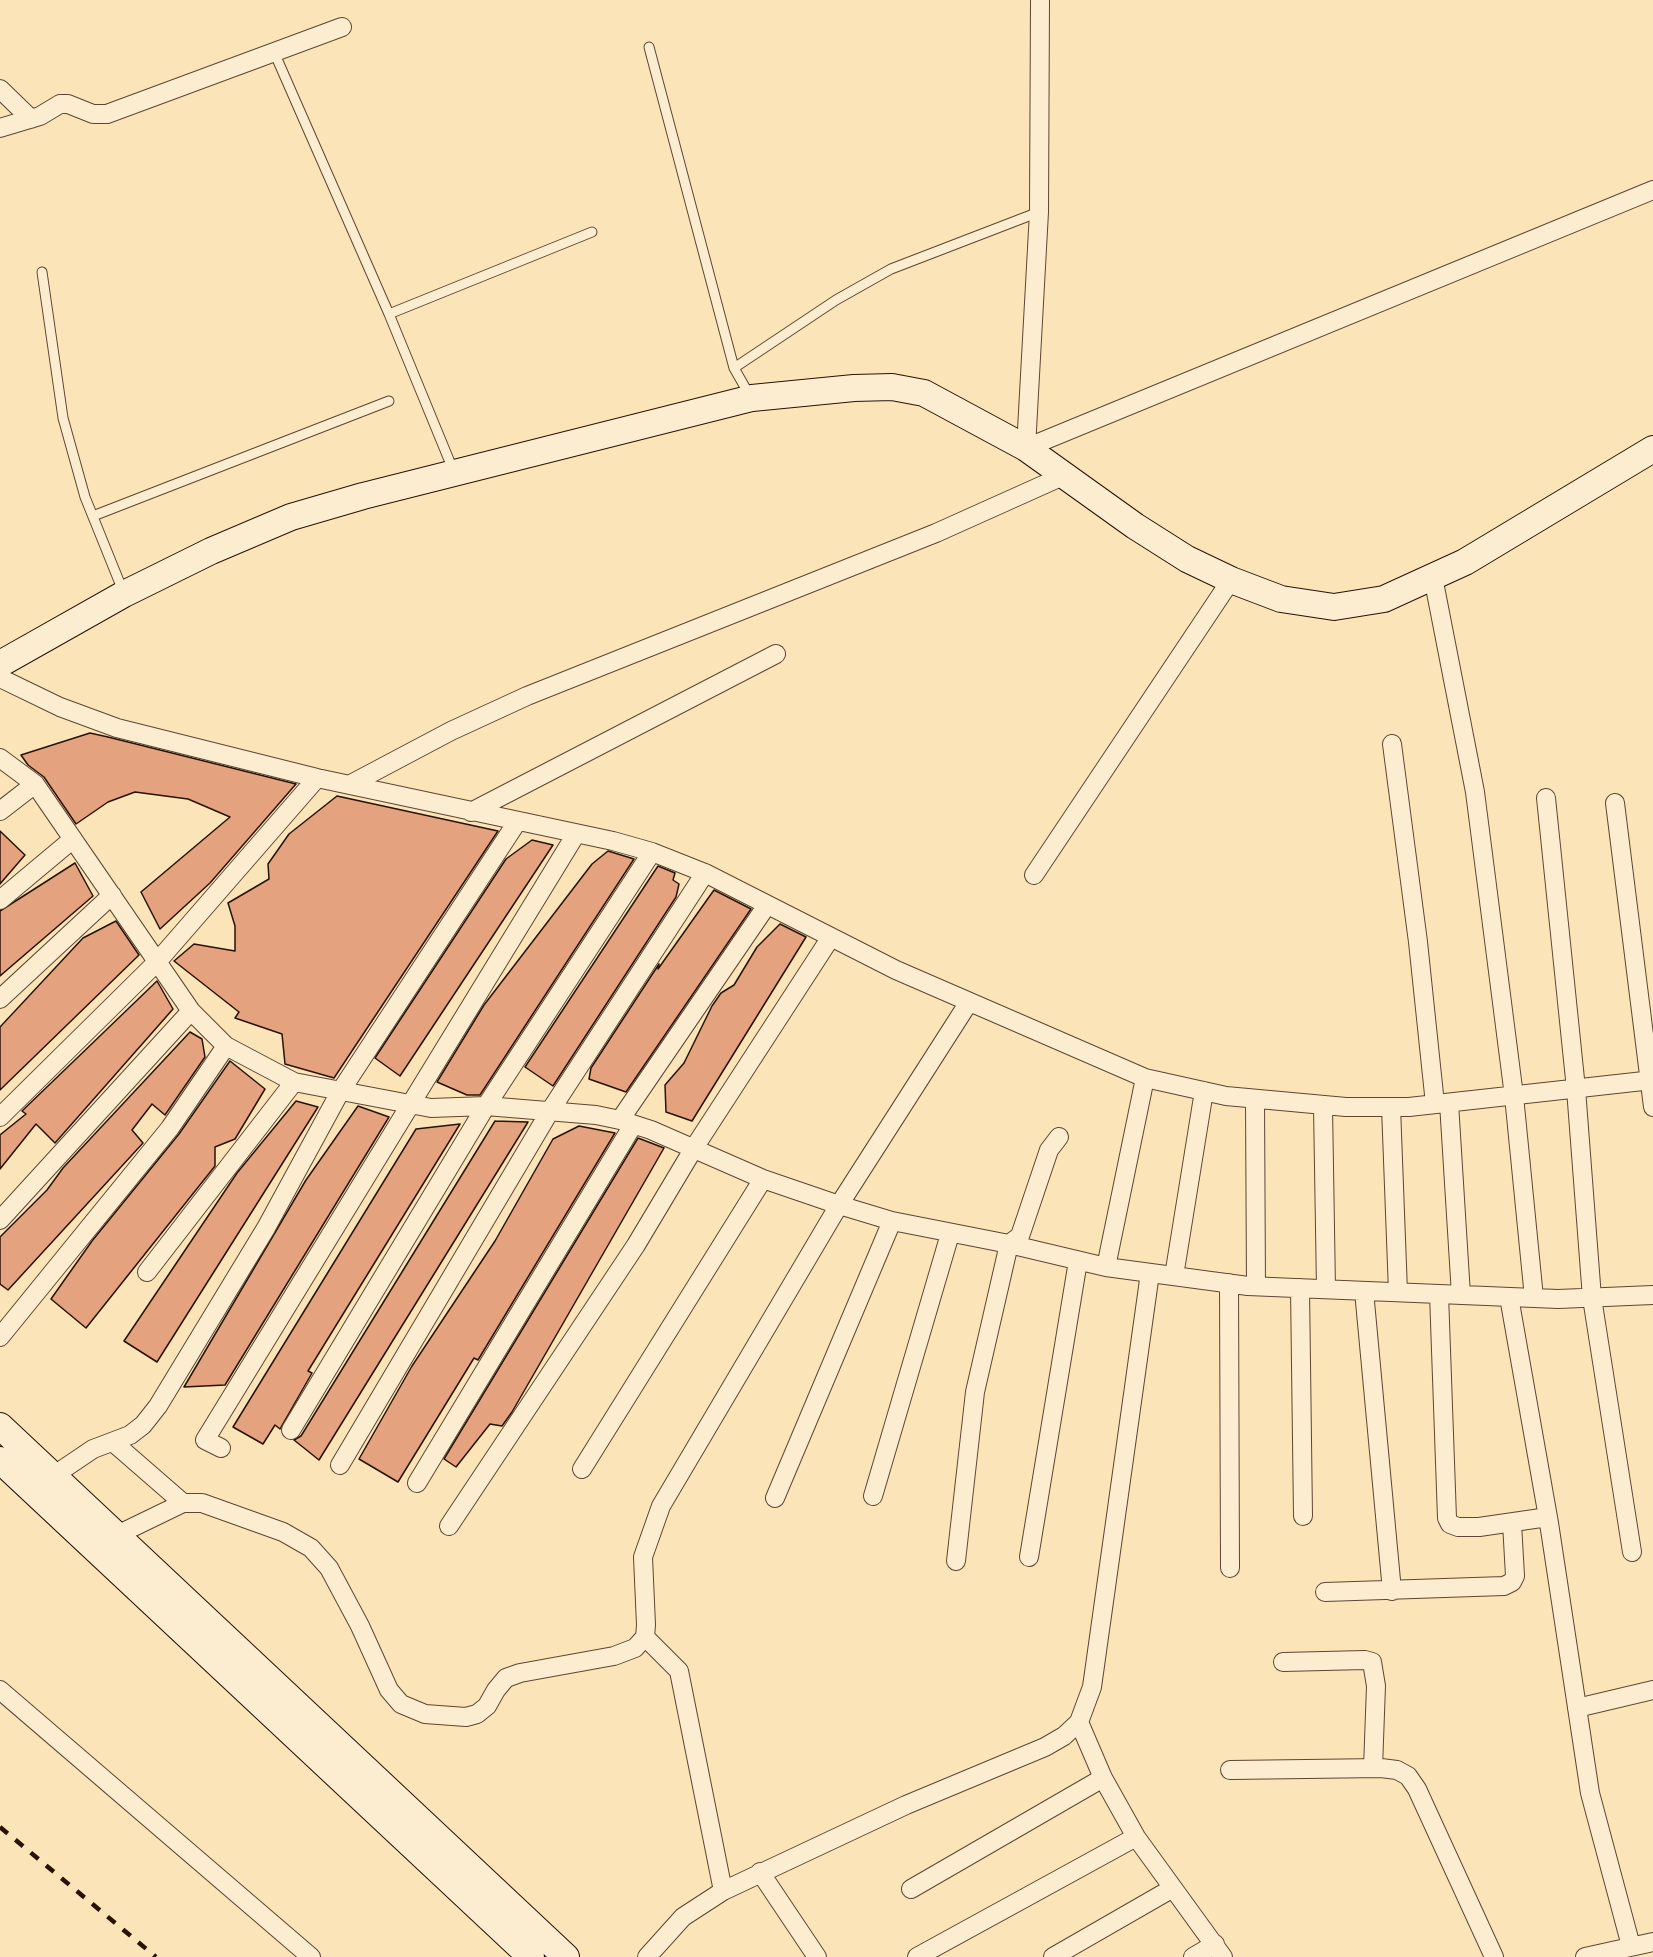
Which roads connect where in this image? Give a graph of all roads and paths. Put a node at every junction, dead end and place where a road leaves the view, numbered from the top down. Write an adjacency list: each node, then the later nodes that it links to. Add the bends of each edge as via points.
1 (1040, 0): 9 (street)
2 (342, 27): 4 (street)
3 (649, 47): 13 (lane)
4 (274, 52): 6 (street, via 107,114 60,104); 12 (lane)
5 (0, 89): 6 (street)
6 (31, 119): 7 (street)
7 (0, 128)
8 (1653, 190): 16 (street)
9 (1039, 212): 13 (lane, via 891,269 836,300); 16 (street)
10 (592, 232): 12 (lane)
11 (42, 272): 20 (lane, via 63,418)
12 (389, 314): 18 (lane)
13 (734, 368): 14 (lane)
14 (752, 398): 16 (street, via 854,388 903,389 924,393); 18 (street)
15 (389, 401): 20 (lane)
16 (1026, 448): 19 (street)
17 (1653, 449): 21 (street, via 1465,562)
18 (454, 474): 23 (street, via 291,517)
19 (1063, 476): 22 (street, via 1187,559); 31 (street, via 936,533 527,696)
20 (93, 516): 23 (lane)
21 (1433, 577): 22 (street, via 1384,598 1334,607 1281,599); 57 (street, via 1475,792)
22 (1231, 580): 41 (street)
23 (124, 594): 25 (street)
24 (776, 654): 35 (street)
25 (0, 664)
26 (0, 678): 29 (street, via 60,707 117,728)
27 (1392, 744): 59 (street)
28 (0, 758): 30 (street)
29 (317, 778): 31 (street); 46 (street)
30 (35, 784): 34 (street); 38 (street)
31 (349, 785): 35 (street)
32 (1546, 798): 54 (street)
33 (1615, 803): 52 (street)
34 (0, 811)
35 (471, 812): 36 (street)
36 (517, 822): 37 (street); 56 (street)
37 (576, 834): 39 (street); 60 (street)
38 (73, 839): 42 (street); 43 (street)
39 (652, 852): 40 (street); 61 (street)
40 (705, 873): 44 (street); 65 (street)
41 (1034, 875)
42 (112, 895): 46 (street); 47 (street)
43 (0, 900)
44 (767, 904): 45 (street); 67 (street)
45 (831, 937): 48 (street); 69 (street)
46 (157, 962): 49 (street); 66 (street)
47 (0, 999)
48 (969, 1002): 51 (street); 71 (street)
49 (191, 1011): 50 (street); 72 (street)
50 (226, 1046): 53 (street); 93 (street, via 170,1128)
51 (1145, 1078): 55 (street); 77 (street)
52 (1652, 1080): 54 (street); 64 (street)
53 (294, 1082): 56 (street); 78 (street)
54 (1576, 1089): 57 (street); 92 (street)
55 (1204, 1091): 58 (street); 80 (street)
56 (340, 1092): 60 (street); 96 (street, via 266,1228 158,1406 143,1425)
57 (1514, 1096): 59 (street); 91 (street)
58 (1255, 1099): 62 (street); 82 (street)
59 (1442, 1103): 63 (street); 88 (street)
60 (410, 1104): 61 (street, via 431,1108); 97 (street, via 205,1440)
61 (486, 1106): 65 (street); 95 (street)
62 (1323, 1106): 63 (street); 84 (street)
63 (1391, 1107): 86 (street)
64 (1653, 1107)
65 (550, 1111): 67 (street); 99 (street)
66 (0, 1117)
67 (627, 1122): 69 (street); 102 (street)
68 (1059, 1137): 75 (street, via 1049,1150 1020,1236)
69 (694, 1148): 70 (street); 109 (street, via 636,1245)
70 (763, 1179): 71 (street); 100 (street)
71 (839, 1205): 73 (street); 117 (street, via 661,1506 644,1557)
72 (0, 1220)
73 (892, 1221): 74 (street); 104 (street)
74 (950, 1234): 75 (street); 103 (street)
75 (1009, 1244): 76 (street); 113 (street, via 975,1392)
76 (1078, 1261): 77 (street); 112 (street)
77 (1106, 1267): 79 (street)
78 (147, 1272)
79 (1150, 1273): 80 (street); 122 (street, via 1092,1687)
80 (1174, 1276): 81 (street)
81 (1229, 1283): 82 (street); 114 (street)
82 (1256, 1286): 83 (street)
83 (1300, 1288): 84 (street); 106 (street)
84 (1326, 1289): 85 (street)
85 (1364, 1291): 86 (street); 115 (street)
86 (1398, 1292): 87 (street)
87 (1439, 1294): 88 (street); 108 (street, via 1447,1518 1458,1527)
88 (1461, 1295): 90 (street)
89 (1653, 1295): 92 (street)
90 (1509, 1297): 91 (street); 107 (street)
91 (1534, 1298): 92 (street)
92 (1592, 1298): 111 (street)
93 (0, 1337)
94 (0, 1426): 101 (street)
95 (291, 1430)
96 (114, 1443): 101 (street, via 93,1449); 105 (street)
97 (221, 1448)
98 (0, 1460): 135 (street)
99 (340, 1465)
100 (582, 1469)
101 (53, 1476): 110 (street)
102 (417, 1483)
103 (873, 1496)
104 (775, 1498)
105 (183, 1503): 110 (street); 117 (street, via 202,1503 283,1532 311,1548 329,1568 347,1599 388,1690 401,1704 425,1714 466,1718 487,1707 506,1678 614,1656 635,1648)
106 (1303, 1516)
107 (1548, 1517): 108 (street); 121 (street)
108 (1512, 1522): 115 (street, via 1512,1582 1504,1586)
109 (449, 1526)
110 (117, 1535): 136 (street)
111 (1632, 1552)
112 (1029, 1557)
113 (956, 1561)
114 (1230, 1568)
115 (1392, 1591): 116 (street)
116 (1325, 1593)
117 (645, 1637): 130 (street, via 679,1671)
118 (1283, 1662): 123 (street, via 1372,1662 1376,1686)
119 (0, 1690): 134 (street)
120 (1653, 1690): 121 (street)
121 (1577, 1708): 132 (street, via 1590,1793)
122 (1079, 1722): 125 (street); 127 (street, via 1045,1747)
123 (1373, 1768): 124 (street); 142 (street, via 1397,1770 1408,1776 1417,1789)
124 (1230, 1770)
125 (1103, 1778): 126 (street); 129 (street)
126 (1136, 1837): 128 (street); 139 (street)
127 (760, 1872): 130 (street); 138 (street)
128 (1173, 1888): 133 (street); 140 (street)
129 (911, 1889)
130 (723, 1891): 137 (street, via 683,1917)
131 (1653, 1942): 132 (street)
132 (1631, 1946): 143 (street)
133 (1219, 1951): 141 (street)
134 (311, 1957)
135 (531, 1957)
136 (566, 1957)
137 (647, 1957)
138 (817, 1957)
139 (917, 1957)
140 (1053, 1957)
141 (1193, 1957)
142 (1494, 1957)
143 (1585, 1957)

